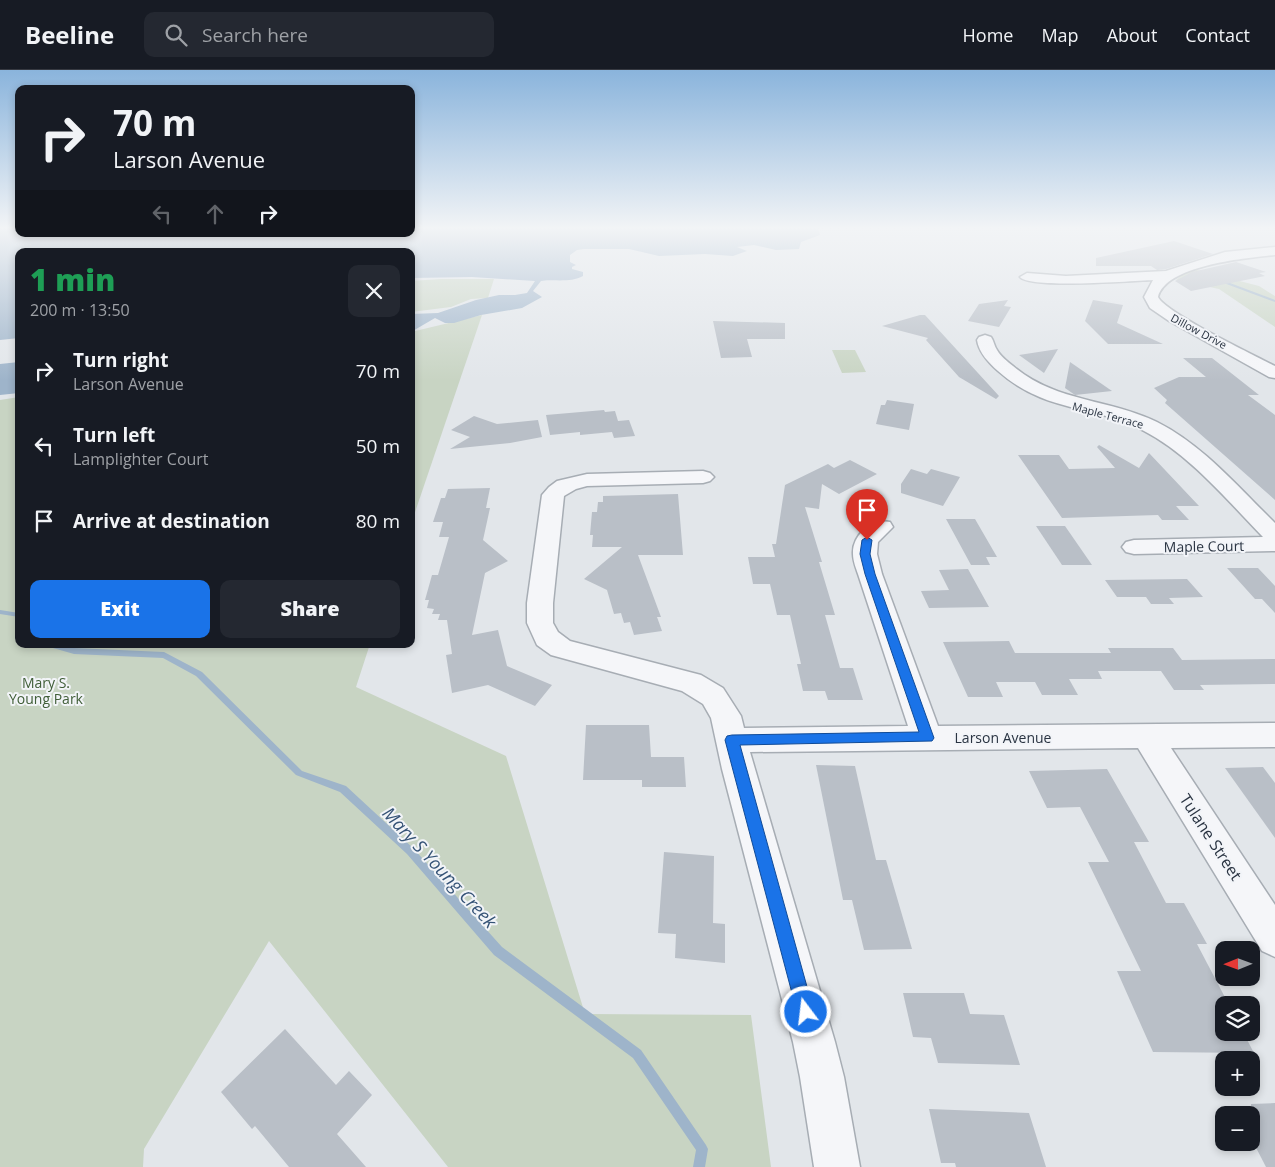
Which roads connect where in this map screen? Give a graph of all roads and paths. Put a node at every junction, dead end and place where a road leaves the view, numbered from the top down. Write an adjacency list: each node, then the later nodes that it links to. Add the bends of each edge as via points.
1 (1043, 278): 2 (street)
2 (1102, 278)
3 (1163, 278): 5 (street, Dillow Drive, via 1151,297 1159,309)
4 (985, 340): 8 (street, Maple Terrace, via 986,348 1006,370 1030,388 1068,403 1148,426 1168,436 1186,449)
5 (1275, 373)
6 (703, 477): 14 (street, via 587,480 556,490 551,505 540,623 547,638 561,648 691,683 713,696 726,716)
7 (882, 527): 13 (street, via 867,540 865,554)
8 (1275, 536)
9 (1275, 544): 10 (street, Maple Court)
10 (1134, 547)
11 (1275, 734): 12 (street, Larson Avenue)
12 (1146, 736): 13 (street, Larson Avenue); 15 (street, Tulane Street)
13 (928, 738): 14 (street, Larson Avenue)
14 (732, 740): 16 (street, via 814,1042)
15 (1275, 938)
16 (837, 1167)

